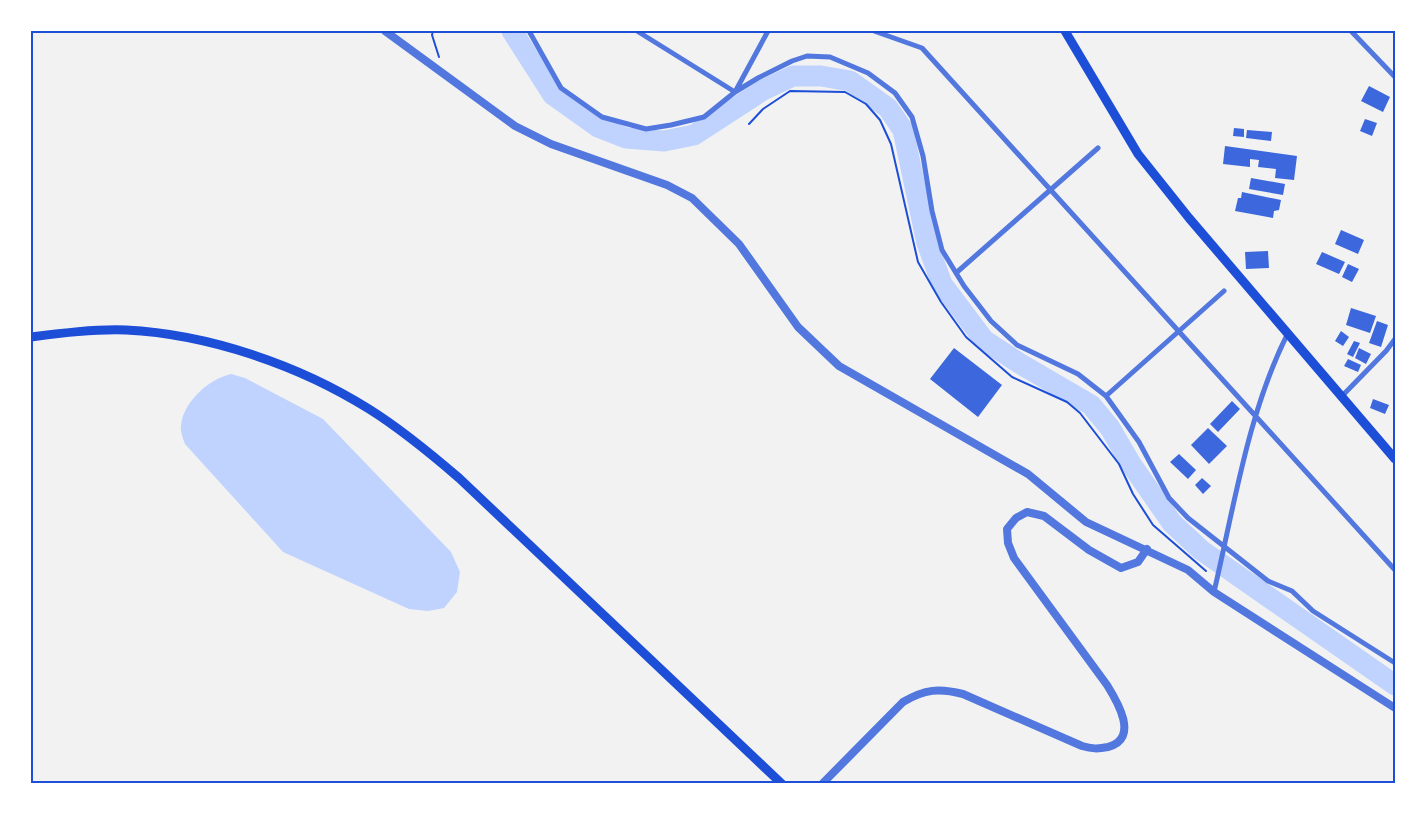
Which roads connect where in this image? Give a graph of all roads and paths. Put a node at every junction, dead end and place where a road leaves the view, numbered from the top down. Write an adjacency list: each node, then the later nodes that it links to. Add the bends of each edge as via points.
1 (385, 31): 25 (street, via 516,126 551,144 667,185 692,198 739,244 798,327 840,366 1028,474 1086,522)
2 (433, 31): 9 (path)
3 (529, 31): 11 (street, via 561,88 602,117 646,129 671,126 704,117)
4 (637, 31): 11 (street)
5 (768, 31): 11 (street)
6 (874, 31): 13 (street, via 922,48)
7 (1065, 31): 17 (main road, via 1138,154 1188,218)
8 (1351, 31): 10 (street)
9 (440, 60)
10 (1395, 77)
11 (735, 92): 14 (street, via 807,56 830,57 868,73 895,93 912,117 942,250)
12 (1098, 148): 13 (street)
13 (1051, 190): 14 (street); 16 (street)
14 (956, 273): 20 (street, via 990,321 1017,345 1078,374)
15 (1224, 291): 16 (street)
16 (1180, 331): 20 (street); 22 (street)
17 (1288, 333): 21 (main road); 22 (street, via 1277,354)
18 (31, 337): 30 (main road, via 126,330 215,344 268,360 363,405 415,441 459,478)
19 (1395, 339): 21 (street)
20 (1106, 396): 24 (street, via 1139,442 1169,498 1188,518)
21 (1342, 396): 23 (main road)
22 (1256, 414): 24 (street); 26 (street)
23 (1395, 459)
24 (1225, 546): 27 (street); 28 (street, via 1268,581 1292,592 1314,611)
25 (1147, 549): 27 (street, via 1188,570); 31 (street, via 1138,562 1121,568 1089,550 1044,516 1027,512 1016,518 1008,529 1008,543 1014,558 1107,685 1120,708 1124,736 1115,745 1095,750 1082,746 963,694 942,689 918,693 903,702)
26 (1395, 570)
27 (1214, 592): 29 (street)
28 (1395, 663)
29 (1395, 708)
30 (782, 784)
31 (822, 784)

